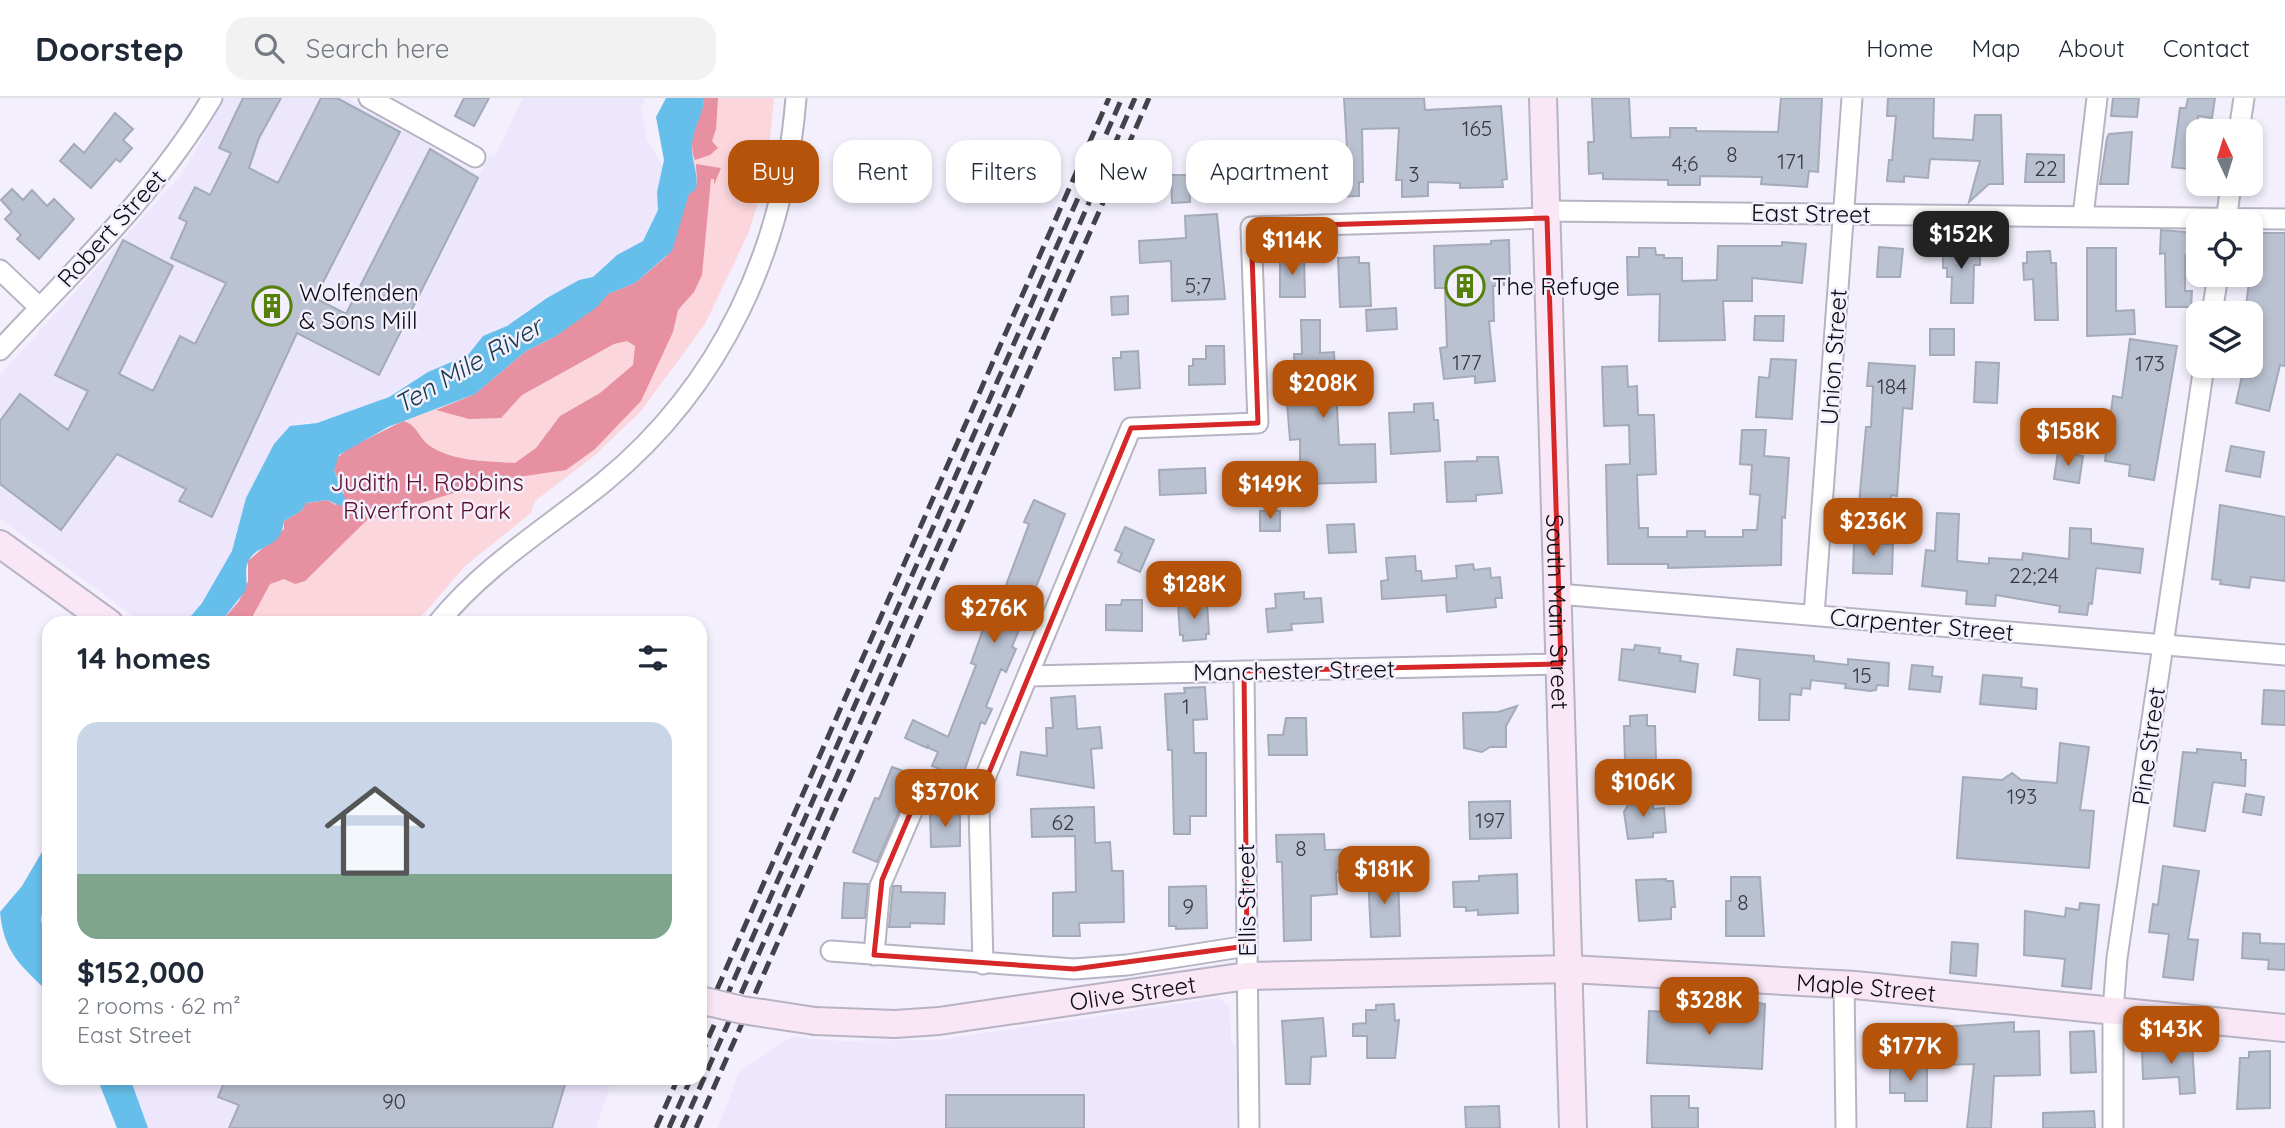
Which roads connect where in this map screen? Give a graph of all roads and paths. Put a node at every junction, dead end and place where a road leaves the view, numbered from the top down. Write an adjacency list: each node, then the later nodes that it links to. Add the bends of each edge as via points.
1 (212, 98): 17 (street, Robert Street, via 153,183)
2 (369, 98): 9 (street)
3 (796, 98): 24 (street, via 788,171 771,240 750,293 710,366 635,454 480,578)
4 (1543, 98): 11 (main road, South Main Street)
5 (1852, 98): 10 (street, Union Street)
6 (2096, 98): 12 (street)
7 (2244, 98): 8 (street)
8 (2241, 119)
9 (475, 157)
10 (1843, 214): 11 (street, East Street); 12 (street, East Street); 22 (street, Union Street)
11 (1547, 215): 21 (main road, South Main Street); 29 (street, East Street, via 1251,227 1258,423 1131,428)
12 (2083, 216): 13 (street, East Street)
13 (2186, 219)
14 (2263, 219): 15 (street, East Street)
15 (2285, 219)
16 (0, 270): 17 (street)
17 (39, 307): 18 (street, Robert Street)
18 (0, 350)
19 (2202, 378): 25 (street, Pine Street)
20 (0, 544): 23 (main road)
21 (1559, 594): 22 (street, Carpenter Street); 27 (main road, South Main Street)
22 (1814, 615): 25 (street, Carpenter Street)
23 (99, 616)
24 (445, 616)
25 (2163, 645): 26 (street, Carpenter Street); 39 (street, Pine Street)
26 (2285, 655)
27 (1561, 664): 28 (street, Manchester Street); 35 (main road, South Main Street)
28 (1244, 671): 29 (street, Manchester Street); 31 (street, Ellis Street)
29 (1028, 676): 30 (street)
30 (979, 799): 33 (street, via 926,800 914,807 880,886); 34 (street)
31 (1247, 946): 34 (street, Olive Street, via 1108,967); 36 (street, Ellis Street)
32 (831, 951): 33 (street, Olive Street)
33 (874, 955): 34 (street, Olive Street)
34 (983, 964)
35 (1570, 969): 36 (main road, Olive Street); 37 (main road, Maple Street); 42 (main road, South Main Street)
36 (1247, 976): 38 (main road, Olive Street, bridge, via 895,1024 815,1021); 41 (street, Ellis Street)
37 (1844, 985): 39 (main road, Maple Street); 43 (street)
38 (707, 1002)
39 (2113, 1011): 40 (main road, Maple Street); 44 (street, Pine Street)
40 (2285, 1028)
41 (1249, 1128)
42 (1573, 1128)
43 (1846, 1128)
44 (2113, 1128)

